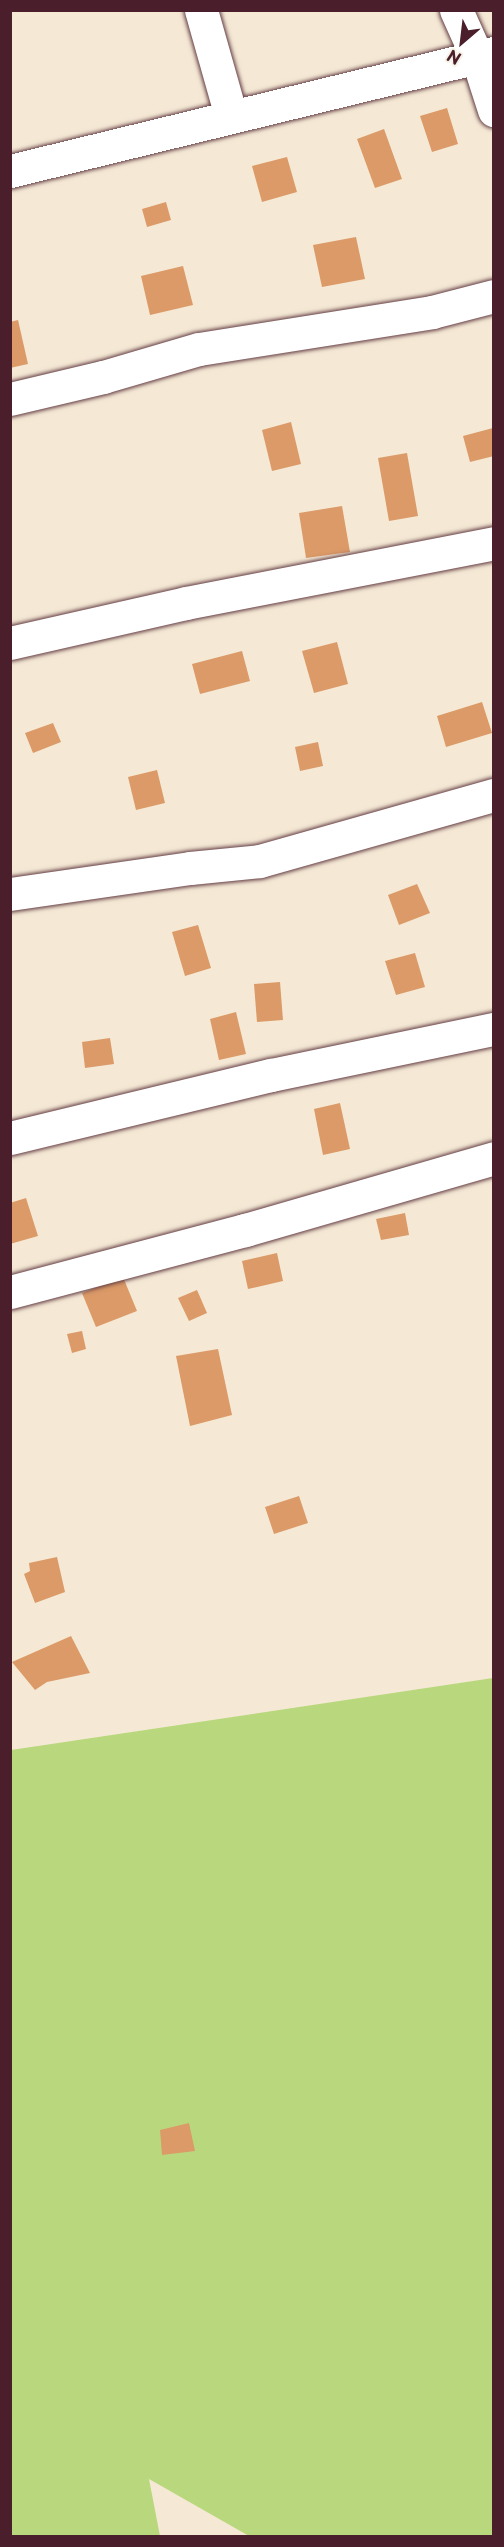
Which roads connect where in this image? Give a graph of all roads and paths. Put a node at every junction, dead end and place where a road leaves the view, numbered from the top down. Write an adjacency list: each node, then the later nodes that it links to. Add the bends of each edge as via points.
1 (201, 10): 5 (street)
2 (456, 10): 3 (street)
3 (485, 55): 4 (street); 5 (street)
4 (494, 110)
5 (231, 116): 6 (street)
6 (10, 171)
7 (494, 296): 8 (street, via 432,312 199,349)
8 (10, 399)
9 (494, 543): 10 (street, via 186,603)
10 (10, 643)
11 (494, 795): 12 (street, via 260,861)
12 (10, 894)
13 (494, 1029): 14 (street, via 271,1075)
14 (10, 1138)
15 (494, 1158): 16 (street)
16 (10, 1292)

